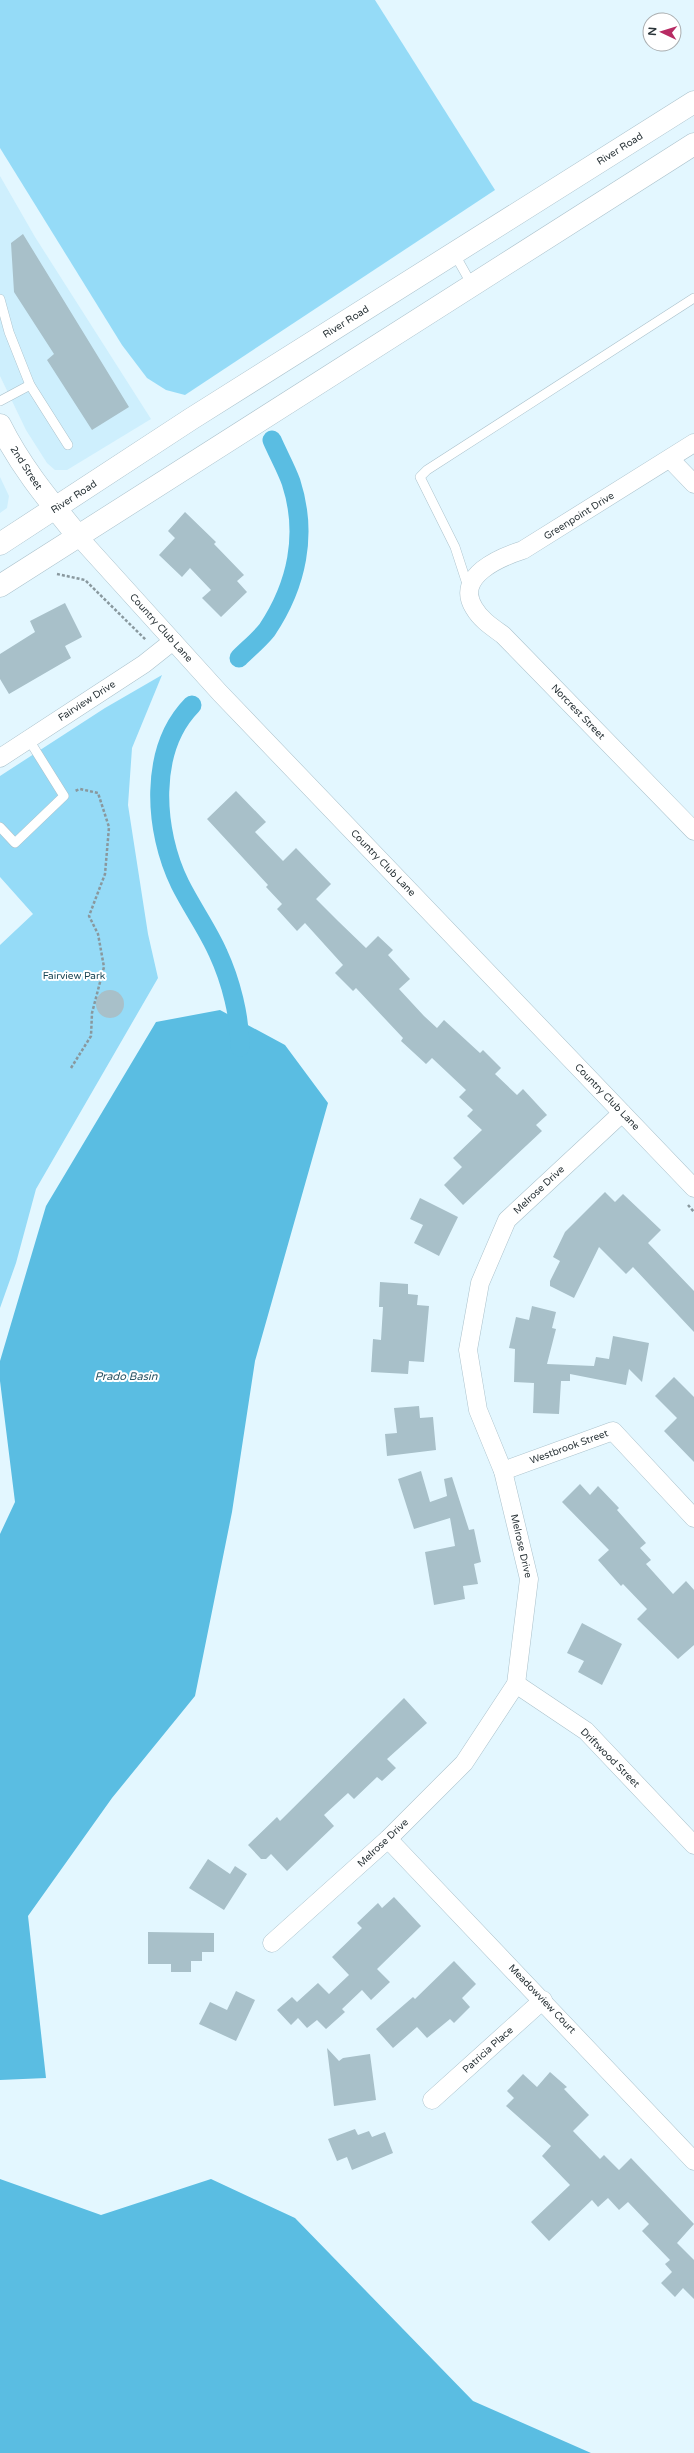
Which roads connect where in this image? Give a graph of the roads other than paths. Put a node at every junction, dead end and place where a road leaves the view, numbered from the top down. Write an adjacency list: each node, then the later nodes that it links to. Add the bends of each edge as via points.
1 (694, 102): 3 (main road, River Road)
2 (694, 144): 4 (main road)
3 (454, 253): 4 (lane); 14 (main road, River Road, via 198,415)
4 (472, 285): 15 (main road)
5 (694, 298): 18 (lane, via 427,470 420,477 454,547)
6 (0, 299): 7 (lane, via 8,332)
7 (30, 384): 8 (lane); 11 (lane)
8 (0, 402)
9 (0, 425): 14 (main road, 2nd Street, via 16,456)
10 (694, 444): 12 (street, Greenpoint Drive)
11 (68, 445)
12 (670, 459): 13 (street); 18 (street, Greenpoint Drive, via 523,550 505,555 488,564 477,576)
13 (694, 484)
14 (56, 509): 15 (main road, 2nd Street); 16 (main road, River Road)
15 (77, 535): 17 (main road); 19 (street, Country Club Lane)
16 (0, 544)
17 (0, 586)
18 (469, 591): 23 (street, Norcrest Street, via 473,607 482,619 503,635)
19 (173, 641): 20 (street, Fairview Drive, via 144,664); 24 (street, Country Club Lane)
20 (29, 740): 21 (street, Fairview Drive); 22 (lane, via 64,796 15,843)
21 (0, 758)
22 (0, 827)
23 (694, 831)
24 (622, 1113): 25 (street, Country Club Lane); 26 (street, Melrose Drive, via 508,1220 480,1283 468,1350 478,1410)
25 (694, 1188)
26 (503, 1471): 27 (street, Westbrook Street, via 613,1431); 28 (street, Melrose Drive, via 529,1579)
27 (694, 1518)
28 (516, 1684): 29 (street, Melrose Drive, via 464,1763); 30 (street, Driftwood Street, via 586,1731)
29 (388, 1839): 31 (street, Melrose Drive); 32 (street, Meadowview Court)
30 (694, 1845)
31 (272, 1943)
32 (543, 2000): 33 (street, Patricia Place); 34 (street, Meadowview Court)
33 (432, 2100)
34 (694, 2161)

